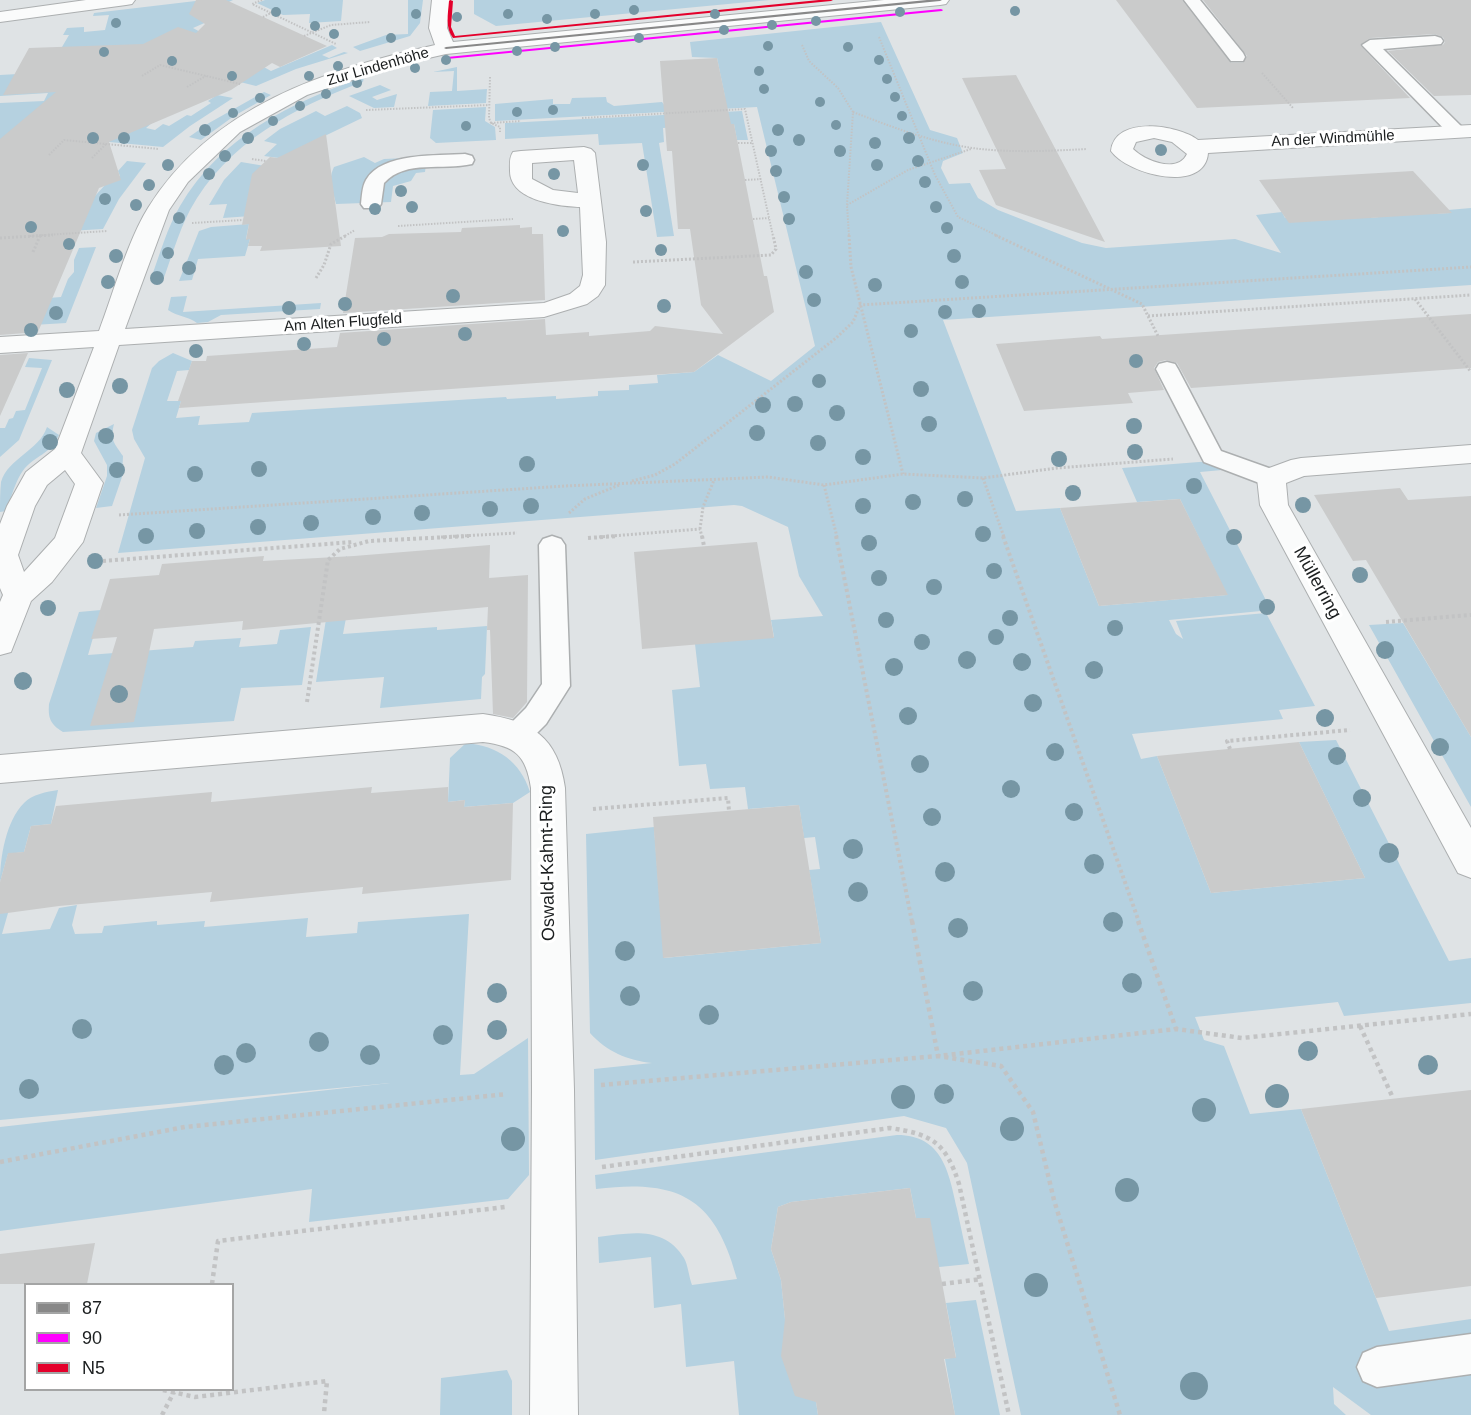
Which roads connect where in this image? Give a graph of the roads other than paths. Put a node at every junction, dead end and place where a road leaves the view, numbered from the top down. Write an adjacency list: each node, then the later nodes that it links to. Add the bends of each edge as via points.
1 (126, 0): 5 (street)
2 (441, 0): 7 (street, via 438,28)
3 (940, 0): 7 (street, Zur Lindenhöhe)
4 (1192, 0): 8 (lane)
5 (0, 17)
6 (1435, 41): 9 (lane, via 1370,45)
7 (446, 48): 14 (street, Zur Lindenhöhe, via 393,60 300,91 233,128 180,178 158,210)
8 (1238, 57)
9 (1464, 132): 10 (street, An der Windmühle)
10 (1195, 147): 10 (street, An der Windmühle, via 1197,160 1172,171 1135,163 1122,151 1125,140 1154,132 1178,137)
11 (465, 160): 13 (lane, via 412,163 386,170 374,183)
12 (590, 200): 14 (street, Am Alten Flugfeld, via 595,273 592,286 583,296 566,305)
13 (371, 204)
14 (108, 339): 15 (street, Am Alten Flugfeld); 17 (street, Zur Lindenhöhe)
15 (0, 345)
16 (1167, 369): 19 (lane, via 1212,456)
17 (67, 454): 21 (street, via 36,479 21,506 3,555); 21 (street, via 88,483 68,542)
18 (1471, 454): 19 (street, via 1301,467)
19 (1271, 478): 25 (street, Müllerring, via 1274,505)
20 (552, 545): 23 (lane, via 556,686 536,716)
21 (18, 595): 22 (street)
22 (0, 643)
23 (517, 735): 24 (street, via 483,728); 28 (street, Oswald-Kahnt-Ring, via 527,740 539,756 548,784)
24 (0, 770)
25 (1471, 862)
26 (1471, 1354): 27 (lane)
27 (1377, 1367)
28 (554, 1415)

